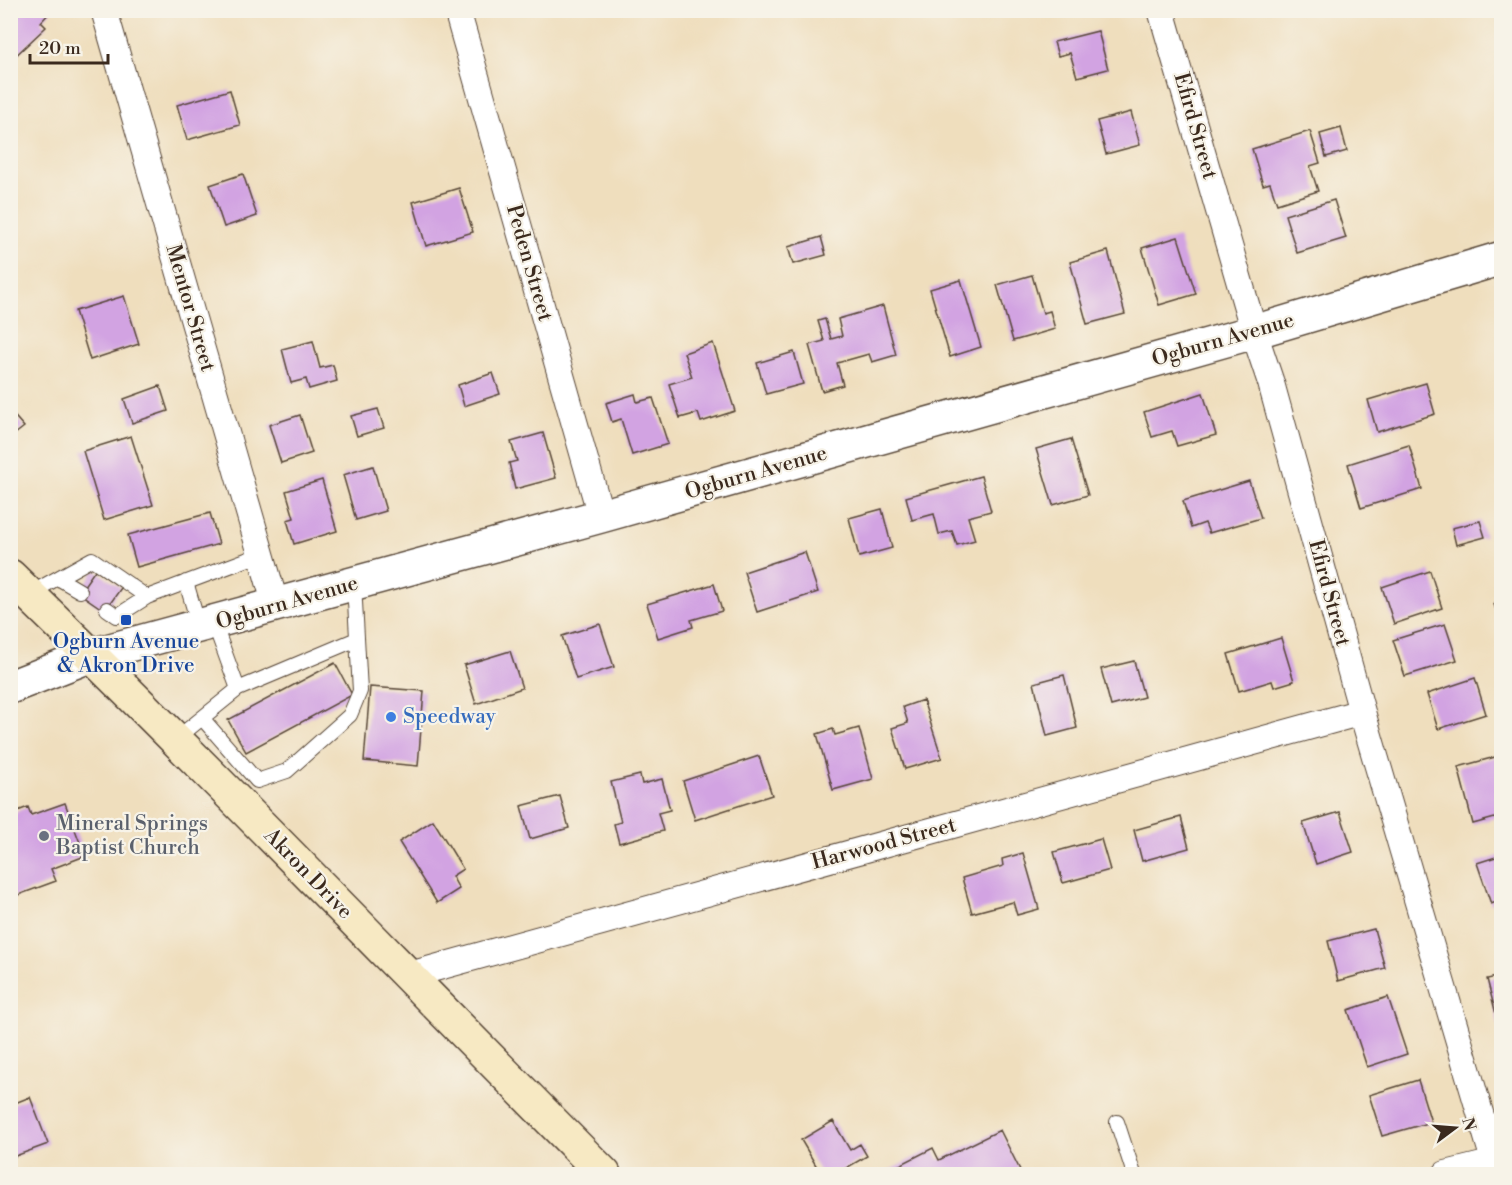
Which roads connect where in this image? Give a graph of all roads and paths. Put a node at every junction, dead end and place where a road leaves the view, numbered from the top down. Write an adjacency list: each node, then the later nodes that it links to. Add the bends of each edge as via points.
1 (104, 10): 7 (street, Mentor Street)
2 (457, 10): 6 (street, Peden Street)
3 (1161, 10): 5 (street, Efird Street)
4 (1502, 258): 5 (street, Ogburn Avenue)
5 (1254, 332): 6 (street, Ogburn Avenue); 21 (street, Efird Street)
6 (601, 516): 10 (street, Ogburn Avenue)
7 (262, 554): 9 (lane); 14 (street, Mentor Street)
8 (58, 578): 11 (lane); 12 (lane); 13 (lane, via 92,559)
9 (186, 582): 13 (lane); 16 (lane)
10 (354, 584): 14 (street, Ogburn Avenue); 17 (lane)
11 (20, 585): 18 (main road, Akron Drive)
12 (80, 591)
13 (147, 597): 15 (lane, via 117,616)
14 (276, 606): 16 (street, Ogburn Avenue)
15 (107, 609)
16 (206, 625): 18 (street, Ogburn Avenue); 20 (lane)
17 (357, 639): 20 (lane); 24 (lane, via 360,691 350,716 287,771)
18 (92, 655): 19 (street, Ogburn Avenue); 23 (main road, Akron Drive)
19 (10, 687)
20 (238, 689): 22 (lane)
21 (1362, 712): 25 (street, Harwood Street); 27 (street, Efird Street)
22 (202, 718): 23 (lane); 24 (lane)
23 (176, 739): 24 (main road, Akron Drive)
24 (247, 791): 25 (main road, Akron Drive)
25 (406, 976): 28 (main road, Akron Drive)
26 (1117, 1122): 29 (lane)
27 (1497, 1168): 30 (street)
28 (604, 1174)
29 (1134, 1174)
30 (1446, 1174)

